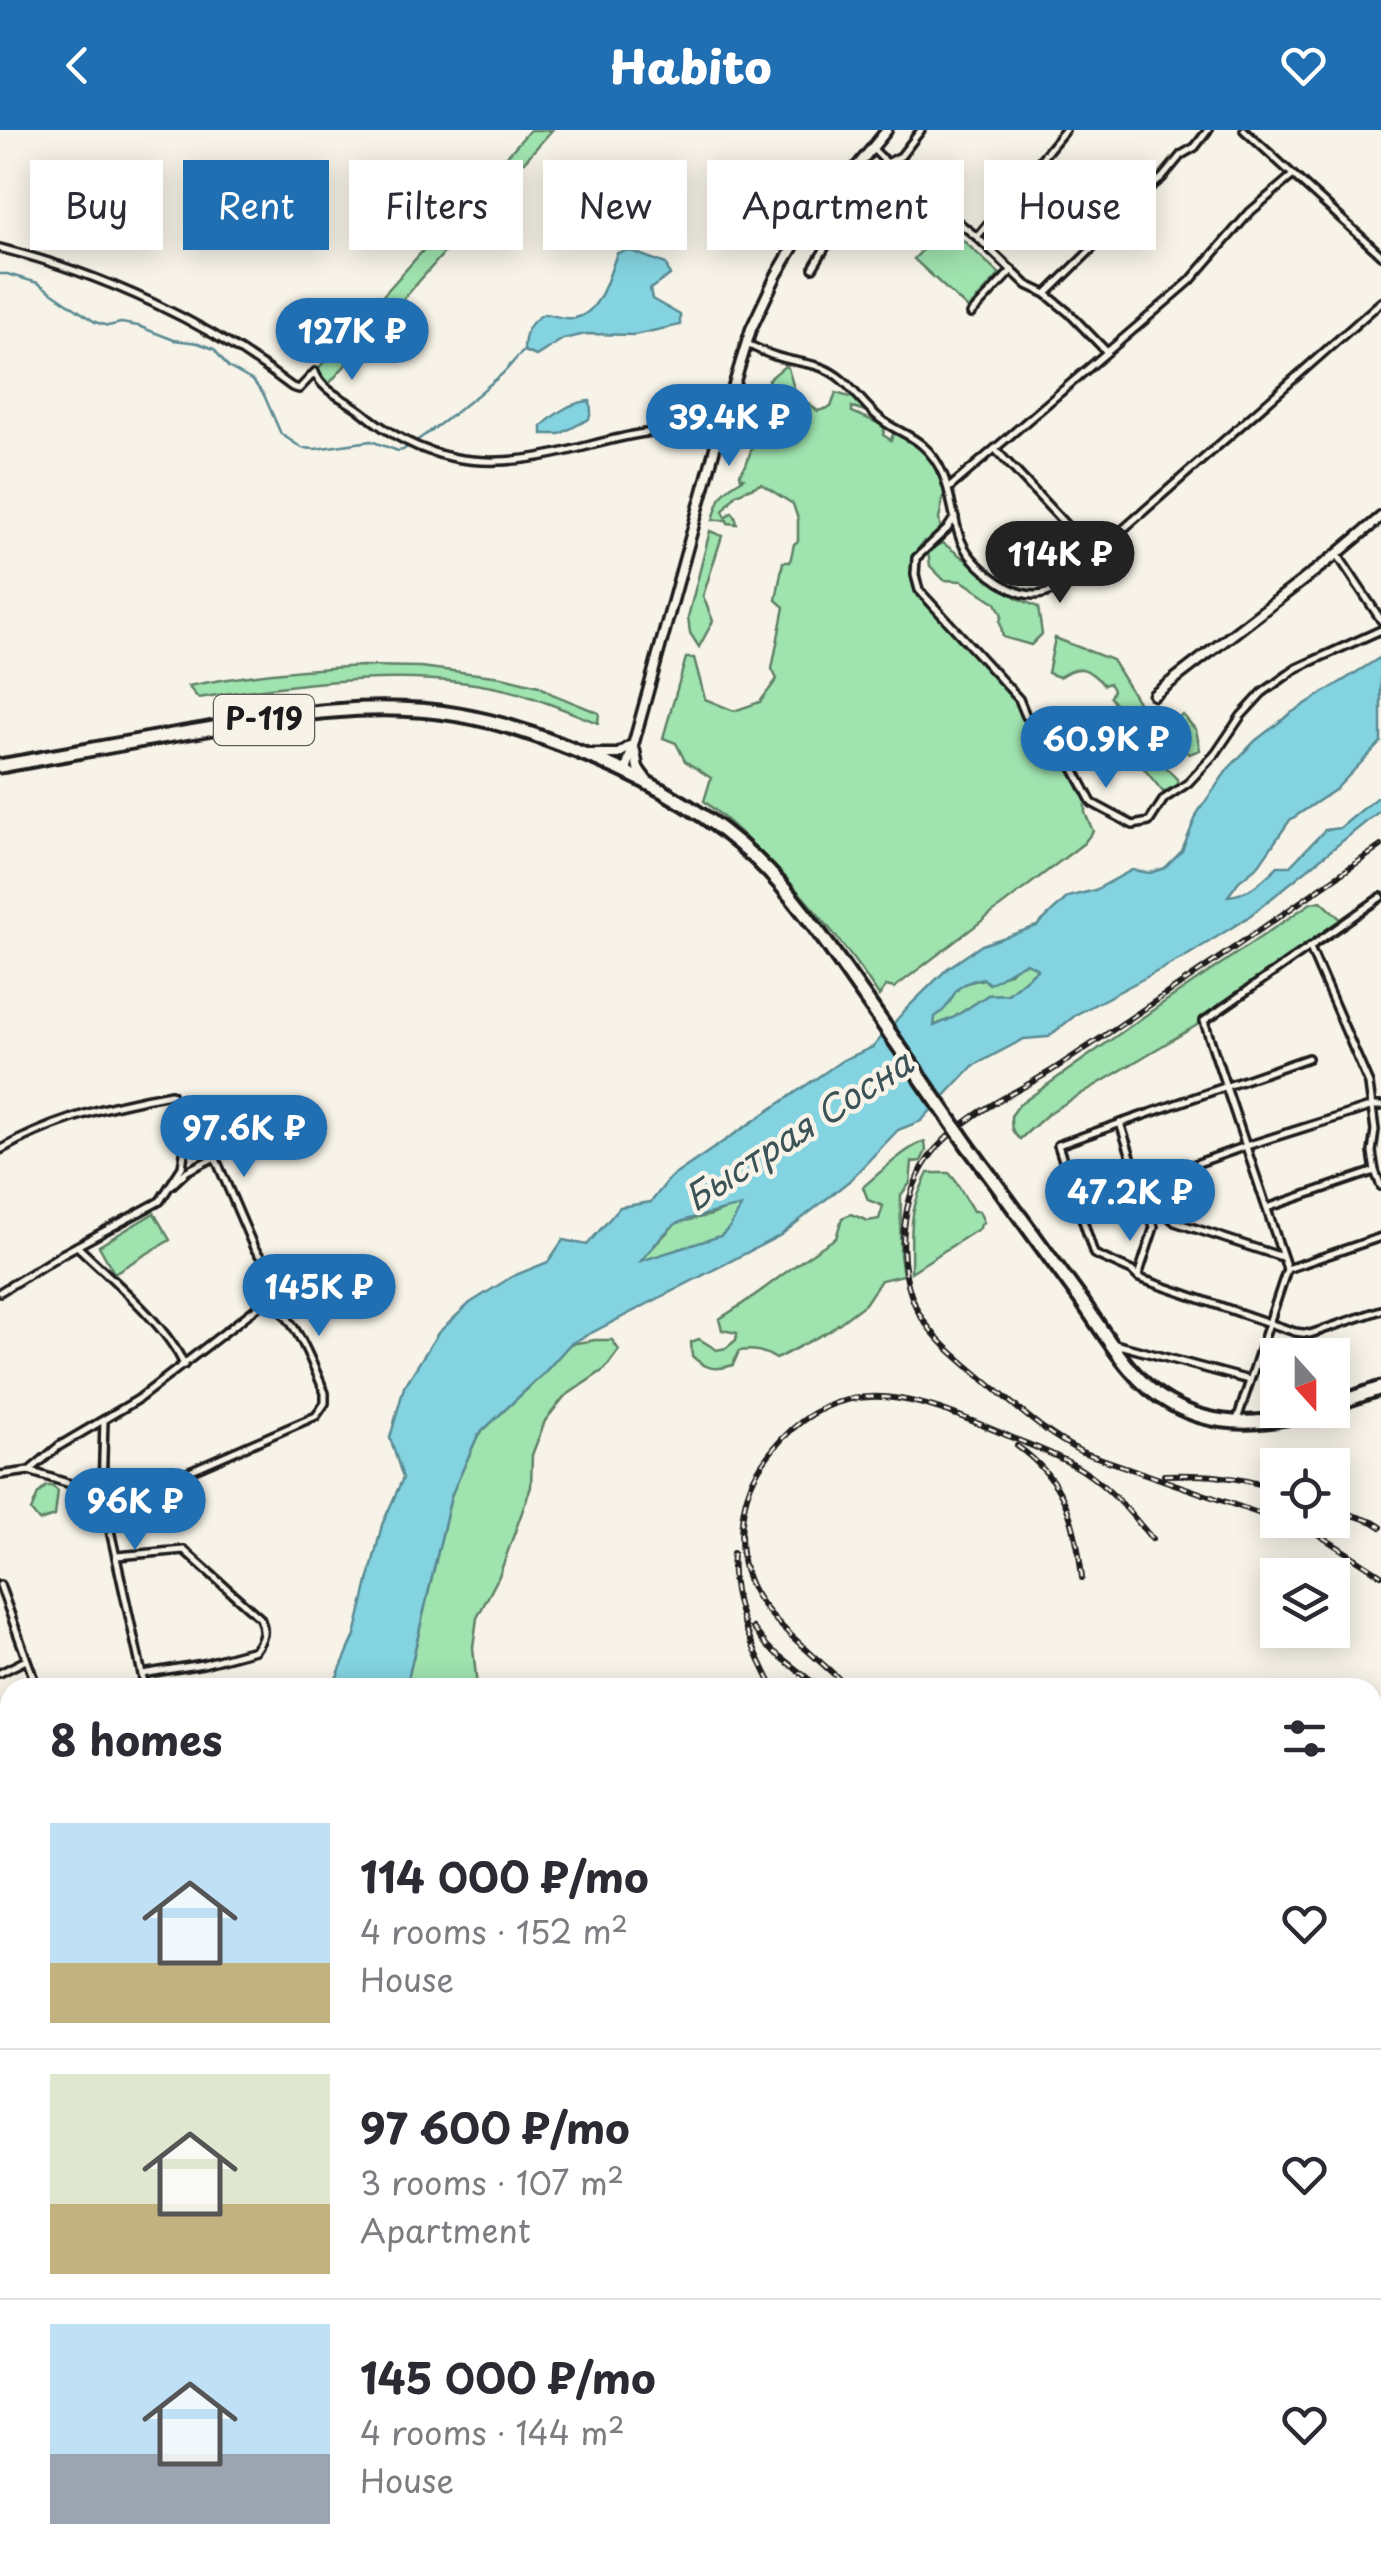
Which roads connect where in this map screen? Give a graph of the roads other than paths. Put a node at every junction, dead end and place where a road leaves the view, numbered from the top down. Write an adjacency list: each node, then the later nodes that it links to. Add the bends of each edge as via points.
1 (887, 130): 6 (main road)
2 (921, 130): 8 (street)
3 (1065, 130): 11 (street)
4 (1208, 130): 17 (street)
5 (1244, 130): 9 (street)
6 (872, 148): 7 (street); 20 (main road, via 799,237)
7 (885, 160)
8 (894, 160)
9 (1292, 176): 14 (street); 21 (street, via 1250,212 1190,282)
10 (964, 227): 11 (street)
11 (977, 237): 16 (street)
12 (0, 248): 22 (street, via 122,289 181,317 252,356 292,388 315,372 383,429 462,460 492,463 683,428)
13 (824, 250): 15 (street)
14 (1381, 255)
15 (813, 268)
16 (1012, 270): 17 (street); 19 (street)
17 (1046, 294): 21 (street)
18 (1381, 302): 27 (street)
19 (971, 314)
20 (746, 344): 22 (main road); 24 (street, via 845,380 879,419 922,445)
21 (1107, 352): 23 (street)
22 (718, 438): 32 (main road)
23 (996, 450): 24 (street); 27 (street)
24 (950, 488): 25 (street)
25 (956, 515): 27 (street, via 959,538 980,568 1030,596 1050,593); 30 (street, via 916,558 919,590 1019,699 1092,803 1134,825 1150,822 1164,800 1188,783 1262,693 1297,668)
26 (1381, 517): 28 (main road)
27 (1094, 554)
28 (1338, 554): 29 (street); 31 (main road)
29 (1381, 620)
30 (1381, 630)
31 (1154, 695)
32 (634, 741): 33 (main road, via 618,754); 35 (main road); 36 (main road, via 638,768)
33 (583, 753): 34 (highway, Р-119, via 457,714 382,708 232,724); 35 (highway, Р-119)
34 (0, 766)
35 (626, 771): 36 (highway, Р-119)
36 (649, 782): 60 (highway, Р-119, bridge, via 725,831 788,892)
37 (1381, 897): 38 (street)
38 (1310, 948): 40 (street, via 1204,1021); 41 (street)
39 (1308, 1058): 40 (street)
40 (1226, 1085): 42 (street); 43 (street)
41 (1377, 1106): 43 (street); 45 (street)
42 (1120, 1123): 46 (street); 55 (street, via 1058,1144 1094,1254)
43 (1246, 1146): 46 (street); 49 (street)
44 (0, 1150): 48 (street, via 31,1132 172,1094 186,1147)
45 (1375, 1171): 47 (street); 49 (street)
46 (1139, 1184): 50 (street)
47 (1381, 1186)
48 (164, 1194): 52 (street); 57 (street, via 214,1156 268,1267)
49 (1267, 1208): 53 (street)
50 (1149, 1212): 53 (street); 55 (street, via 1154,1227)
51 (1381, 1237): 54 (street)
52 (76, 1246): 56 (street); 61 (street, via 158,1328)
53 (1282, 1257): 54 (street)
54 (1287, 1268): 59 (street)
55 (1138, 1276): 59 (street)
56 (0, 1292)
57 (268, 1299): 61 (street); 70 (street, via 288,1319 325,1393 316,1416 169,1480)
58 (1381, 1310): 59 (street, via 1310,1334)
59 (1270, 1322): 62 (street)
60 (1112, 1344): 62 (street); 66 (highway, Р-119, via 1170,1404)
61 (184, 1365): 65 (street)
62 (1249, 1380): 66 (street)
63 (1381, 1388): 64 (highway)
64 (1350, 1399)
65 (104, 1420): 68 (street); 70 (street)
66 (1236, 1422): 67 (highway, Р-119)
67 (1260, 1422)
68 (29, 1471): 69 (street); 70 (street)
69 (0, 1475)
70 (102, 1491): 71 (street)
71 (117, 1556): 75 (street); 75 (street, via 184,1550 264,1628 255,1650)
72 (0, 1585): 73 (street)
73 (26, 1661): 74 (street); 76 (street)
74 (0, 1673)
75 (142, 1674): 77 (street)
76 (34, 1678)
77 (143, 1678)

